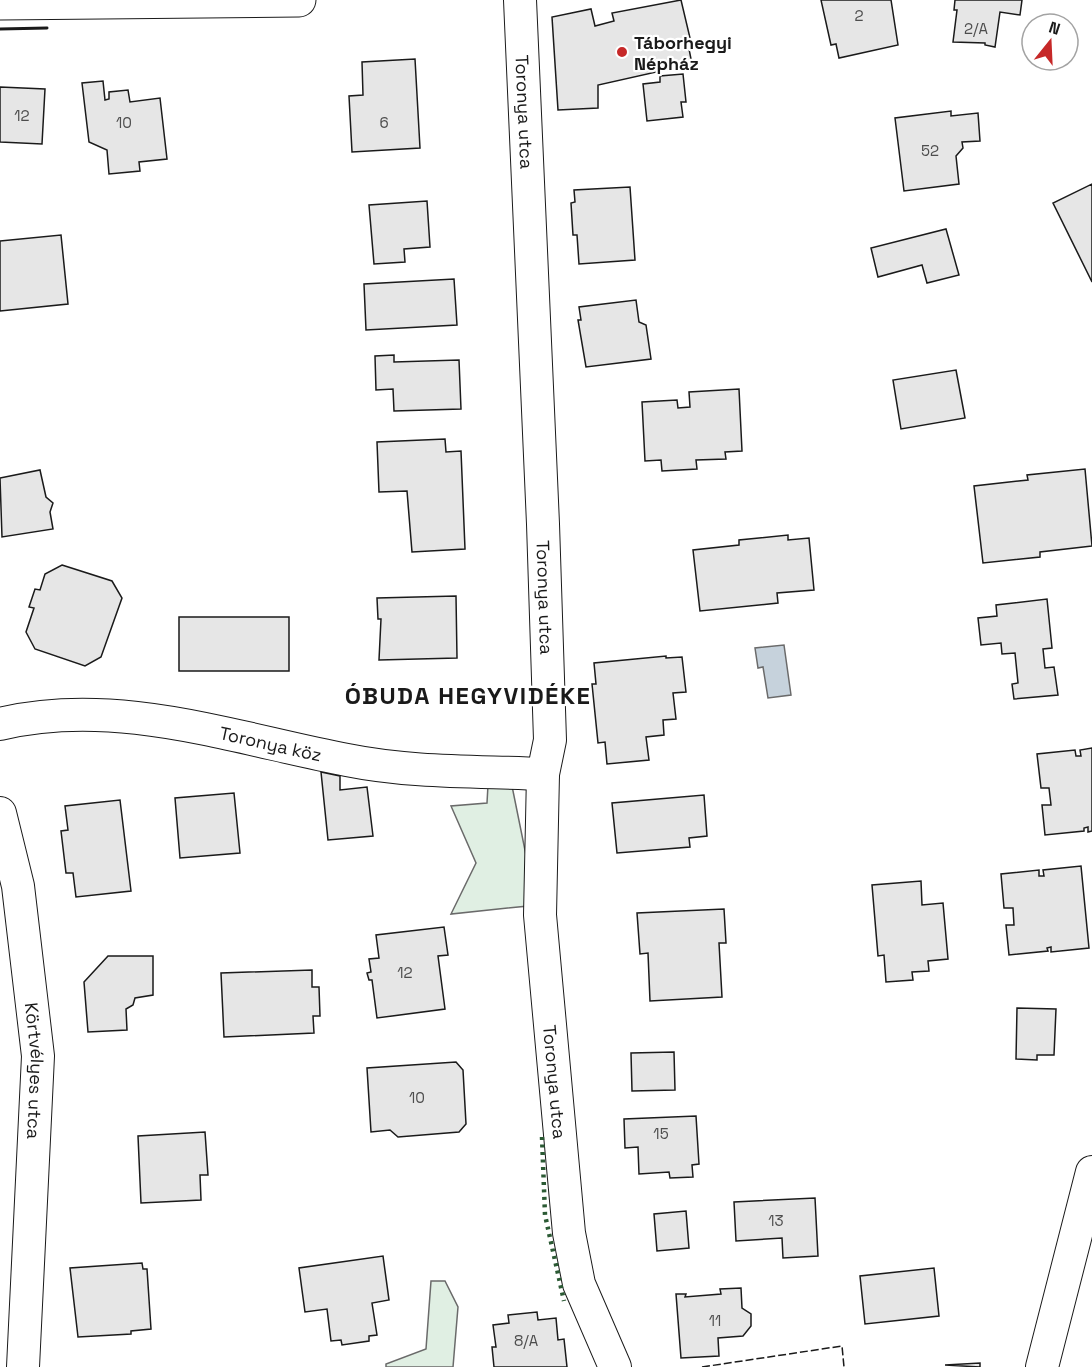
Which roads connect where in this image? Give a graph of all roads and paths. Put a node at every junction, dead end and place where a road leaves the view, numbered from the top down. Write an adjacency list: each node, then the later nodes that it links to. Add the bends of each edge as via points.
1 (299, 0): 3 (street)
2 (519, 0): 5 (street, Toronya utca, via 549,729)
3 (0, 3)
4 (0, 724): 5 (street, Toronya köz, via 88,714 151,719 349,761)
5 (543, 774): 9 (street, Toronya utca, via 540,915 569,1233 579,1284)
6 (0, 813): 8 (street, Körtvélyes utca, via 18,886 38,1056)
7 (1092, 1172): 10 (street)
8 (23, 1367)
9 (615, 1367)
10 (1042, 1367)

